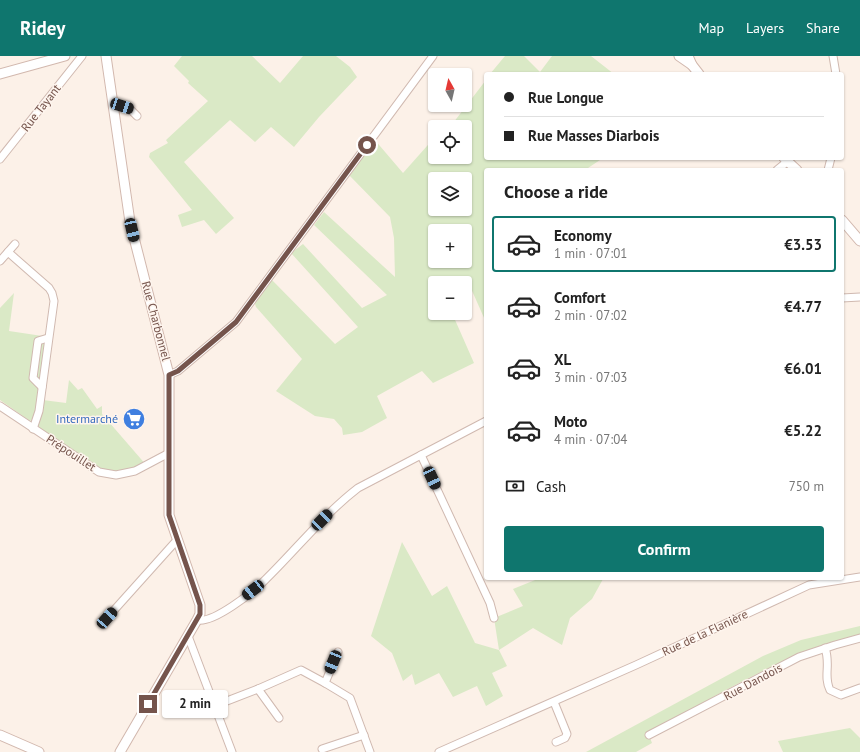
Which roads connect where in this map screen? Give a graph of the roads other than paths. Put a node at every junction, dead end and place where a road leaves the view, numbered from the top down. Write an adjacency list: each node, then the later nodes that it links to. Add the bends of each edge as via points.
1 (65, 56): 11 (street)
2 (82, 56): 14 (street, Rue Tayant)
3 (106, 56): 12 (street, Rue Charbonnel)
4 (433, 56): 25 (street, via 236,322 178,371)
5 (679, 56): 8 (street)
6 (688, 56): 8 (street)
7 (833, 56): 10 (street)
8 (692, 65): 9 (street)
9 (697, 72)
10 (836, 72)
11 (0, 74)
12 (113, 103): 13 (street, via 130,108); 25 (street, Rue Charbonnel, via 130,222)
13 (137, 116)
14 (0, 159)
15 (786, 160): 16 (street); 17 (street)
16 (779, 168)
17 (795, 168)
18 (844, 222): 19 (street)
19 (860, 241)
20 (15, 244): 21 (street)
21 (8, 252): 22 (street); 28 (street, via 52,293 54,301 48,338 38,341 33,378 42,387 39,411)
22 (0, 261)
23 (860, 297): 24 (street)
24 (844, 298)
25 (169, 375): 29 (street, Rue Charbonnel)
26 (0, 406): 28 (street, Prépouillet)
27 (484, 422): 30 (street)
28 (33, 429): 29 (street, Prépouillet, via 99,472 116,475 141,468)
29 (169, 453): 31 (street, Rue Charbonnel, via 169,515)
30 (421, 456): 37 (street, via 490,603); 38 (street, via 358,488 341,501 264,581 215,616)
31 (177, 540): 36 (street); 38 (street, Rue Charbonnel, via 200,605)
32 (860, 577): 33 (street, Rue de la Flanière)
33 (844, 579)
34 (829, 580): 35 (street, Rue de la Flanière)
35 (809, 582): 46 (street, Rue de la Flanière)
36 (107, 618)
37 (494, 618)
38 (197, 620): 39 (street)
39 (188, 636): 47 (street); 55 (street)
40 (860, 638): 41 (street, Rue Dandois)
41 (825, 648): 44 (street, via 829,658 826,678 830,690 841,694); 49 (street, Rue Dandois, via 800,657)
42 (338, 652): 43 (street)
43 (325, 683): 45 (street, via 301,670); 51 (street, via 350,698)
44 (860, 688)
45 (258, 689): 47 (street); 48 (street)
46 (554, 702): 52 (street, via 567,734 565,738); 58 (street, Rue de la Flanière)
47 (214, 706): 56 (street)
48 (279, 718)
49 (649, 734)
50 (0, 735): 54 (street)
51 (364, 735): 53 (street); 57 (street)
52 (556, 742)
53 (322, 749)
54 (39, 752)
55 (120, 752)
56 (232, 752)
57 (370, 752)
58 (439, 752)

